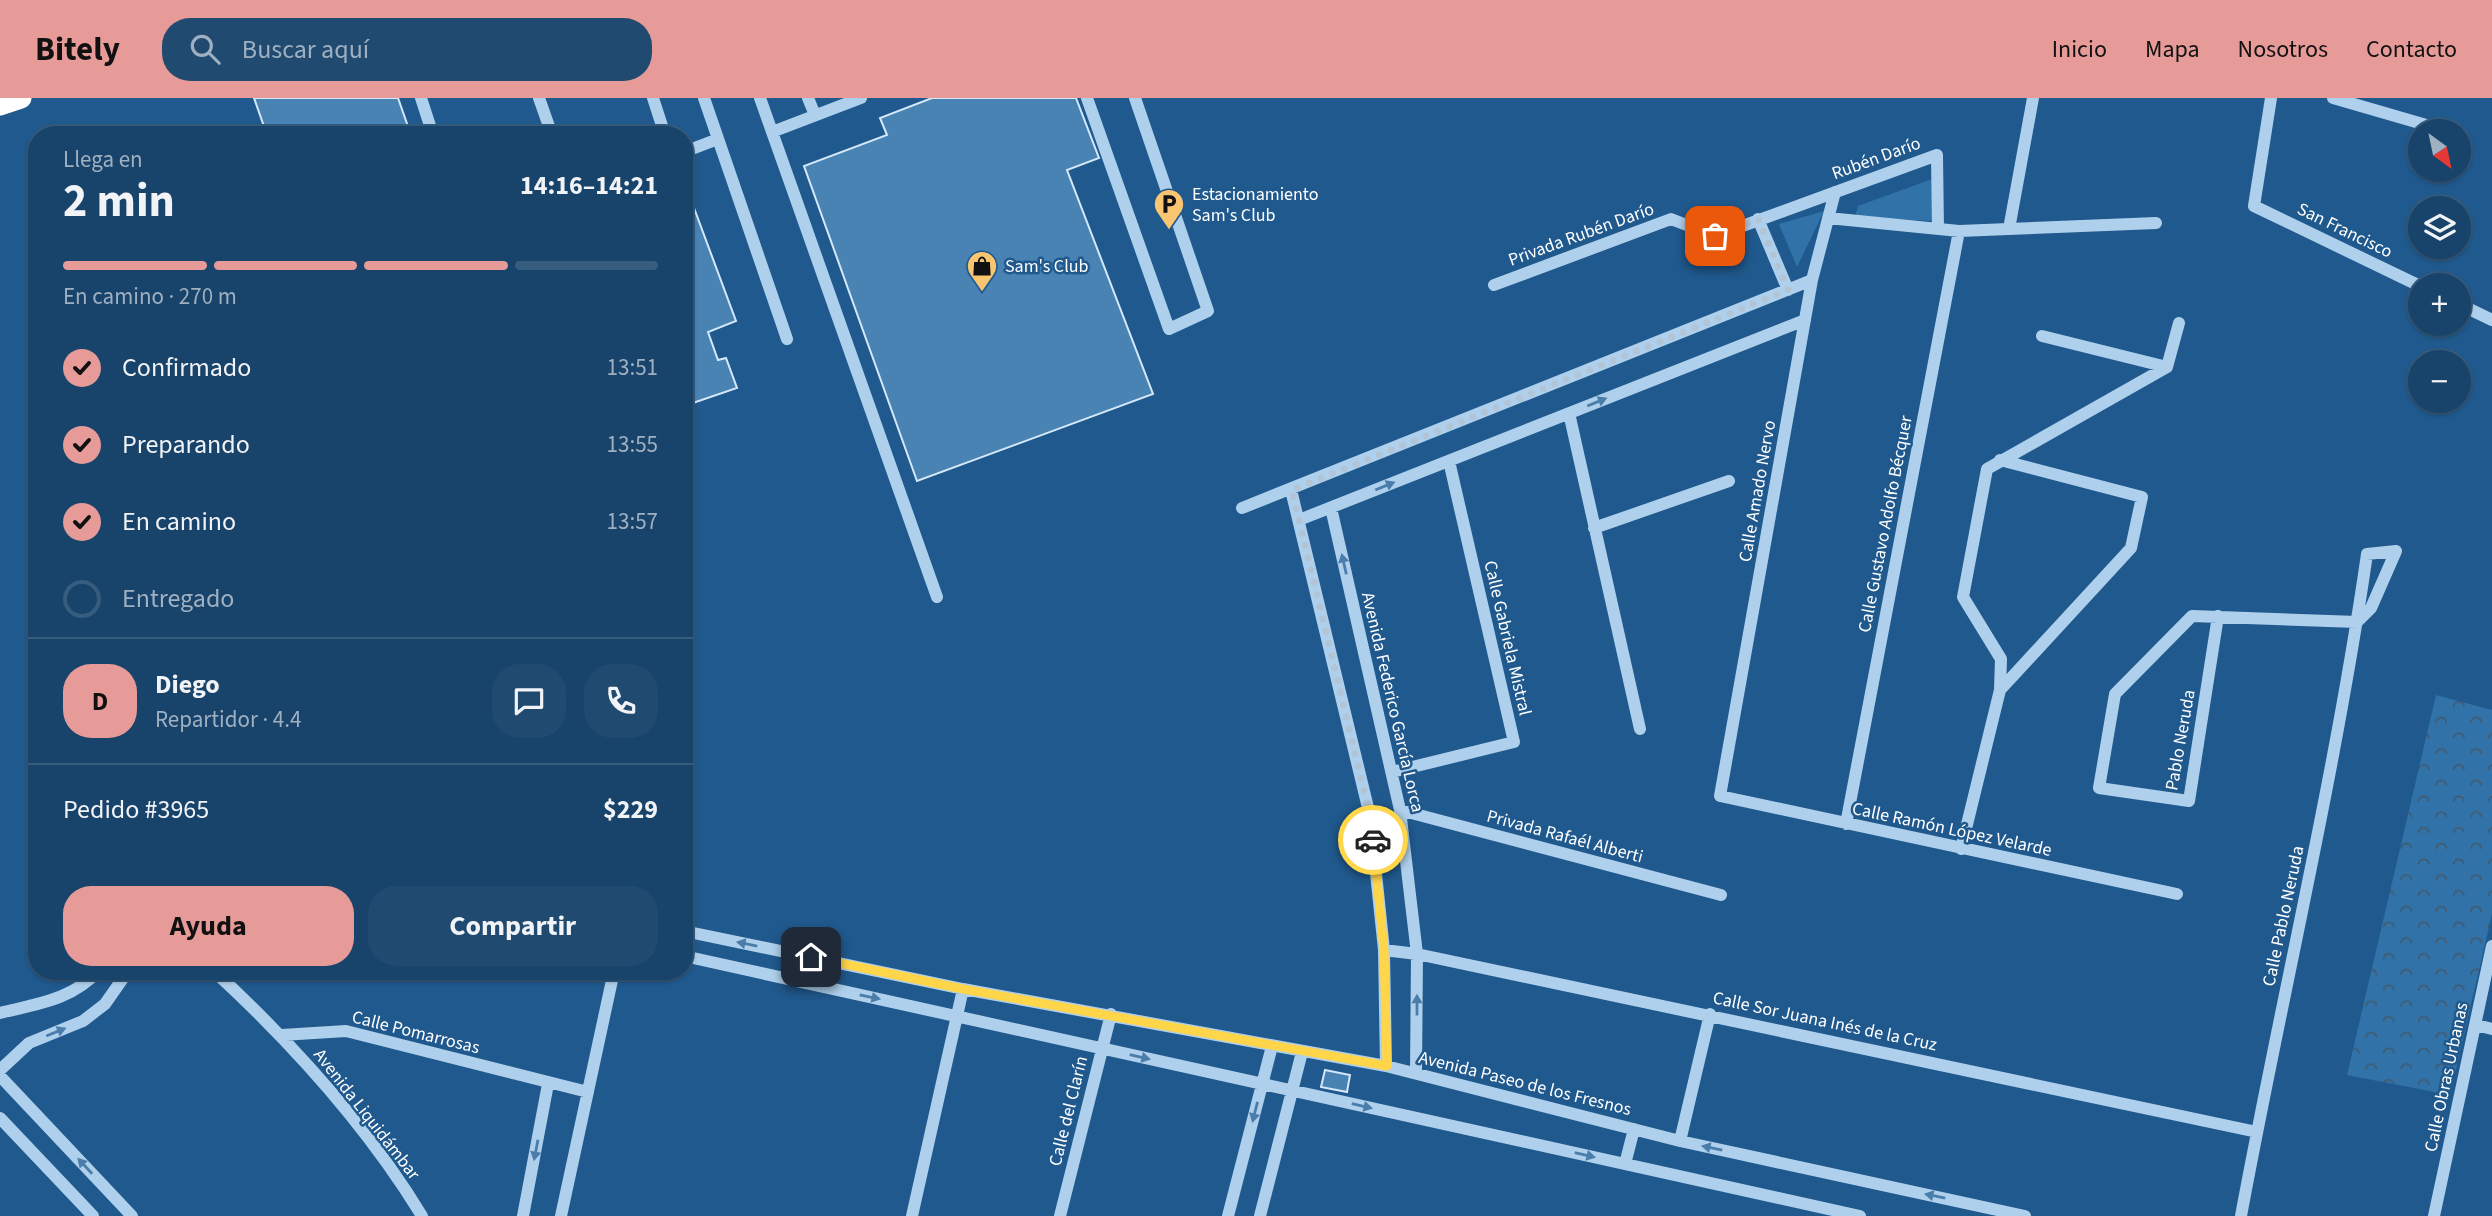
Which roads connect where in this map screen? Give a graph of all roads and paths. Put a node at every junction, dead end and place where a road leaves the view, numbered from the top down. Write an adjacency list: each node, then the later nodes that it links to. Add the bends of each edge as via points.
1 (21, 98): 14 (highway)
2 (421, 98): 17 (street)
3 (539, 98): 18 (street)
4 (653, 98): 19 (street)
5 (704, 98): 21 (street)
6 (760, 98): 20 (street)
7 (808, 98): 15 (street)
8 (861, 98): 15 (street)
9 (1087, 98): 10 (street, via 1169,329 1208,311)
10 (1135, 98)
11 (2033, 98): 28 (street)
12 (2271, 98): 31 (street, San Francisco, via 2254,206)
13 (2333, 98): 16 (street)
14 (0, 105)
15 (816, 115): 20 (street)
16 (2408, 120)
17 (430, 126)
18 (549, 126)
19 (661, 126)
20 (772, 132): 50 (street)
21 (718, 139): 22 (street); 39 (street)
22 (693, 149)
23 (1835, 192): 24 (street, Calle Amado Nervo); 25 (street, Rubén Darío); 27 (street, Rubén Darío, via 1937,155)
24 (1828, 218): 27 (street); 30 (street, Calle Amado Nervo)
25 (1758, 219): 32 (street, Privada Rubén Darío, via 1715,236 1671,219); 33 (street)
26 (2156, 223): 28 (street)
27 (1937, 229): 29 (street)
28 (2009, 229): 29 (street)
29 (1959, 231): 58 (street, Calle Gustavo Adolfo Bécquer)
30 (1812, 280): 33 (street); 35 (street, Calle Amado Nervo)
31 (2408, 280)
32 (1494, 285)
33 (1788, 290): 45 (street)
34 (2471, 310): 36 (street)
35 (1805, 320): 41 (street, one-way to 35); 56 (street, Calle Amado Nervo)
36 (2492, 320)
37 (2179, 323): 40 (street)
38 (2042, 336): 40 (street)
39 (788, 339)
40 (2167, 367): 42 (street)
41 (1569, 413): 43 (street); 49 (street)
42 (2000, 460): 53 (street, via 1987,469 1963,597 2001,659); 53 (street, via 2142,497 2131,548)
43 (1449, 461): 47 (street, one-way to 43); 55 (street, Calle Gabriela Mistral, via 1514,742)
44 (1729, 481): 49 (street)
45 (1292, 490): 46 (street); 48 (street)
46 (1242, 508)
47 (1331, 508): 48 (street); 55 (street, Avenida Federico García Lorca, one-way to 47)
48 (1299, 520): 64 (street, via 1370,816)
49 (1594, 528): 54 (street)
50 (937, 597)
51 (2218, 616): 51 (street, Pablo Neruda, via 2192,616 2115,694 2099,788 2189,801); 52 (street, Pablo Neruda)
52 (2357, 622): 52 (street, Calle Pablo Neruda, via 2371,608 2396,551 2367,554); 93 (street, Calle Pablo Neruda)
53 (2000, 690): 59 (street)
54 (1640, 729)
55 (1392, 772): 57 (street, Avenida Federico García Lorca)
56 (1720, 796): 58 (street, Calle Ramón López Velarde)
57 (1400, 810): 61 (street, Privada Rafaél Alberti); 65 (street, Avenida Federico García Lorca)
58 (1846, 824): 59 (street, Calle Ramón López Velarde)
59 (1961, 849): 60 (street, Calle Ramón López Velarde)
60 (2177, 894)
61 (1721, 895)
62 (693, 933): 71 (street, Avenida Paseo de los Fresnos, one-way to 62)
63 (2492, 946): 72 (street, Calle Obras Urbanas)
64 (1384, 950): 65 (street, Calle Sor Juana Inés de la Cruz); 83 (street)
65 (1417, 954): 75 (street, Calle Sor Juana Inés de la Cruz); 85 (street, Avenida Federico García Lorca, one-way to 65)
66 (693, 958): 76 (street, one-way to 76)
67 (90, 980): 73 (street, via 63,997)
68 (124, 980): 84 (street, one-way to 68, via 29,1043 83,1021)
69 (224, 980): 79 (street)
70 (612, 980): 90 (street)
71 (963, 989): 74 (street, Avenida Paseo de los Fresnos); 76 (street)
72 (2486, 1004): 77 (street, Calle Obras Urbanas)
73 (0, 1013)
74 (1111, 1014): 80 (street, Avenida Paseo de los Fresnos); 81 (street, Calle del Clarín)
75 (1710, 1014): 93 (street, Calle Sor Juana Inés de la Cruz); 94 (street)
76 (958, 1016): 81 (street); 101 (street)
77 (2476, 1025): 78 (street); 108 (street, Calle Obras Urbanas)
78 (2492, 1029)
79 (282, 1035): 87 (street, Calle Pomarrosas, via 346,1031); 98 (street, Avenida Liquidámbar, via 347,1112)
80 (1272, 1046): 82 (street, Avenida Paseo de los Fresnos); 88 (street)
81 (1102, 1048): 88 (street, one-way to 88); 102 (street, Calle del Clarín)
82 (1302, 1052): 83 (street, Avenida Paseo de los Fresnos); 89 (street)
83 (1387, 1066): 85 (street, Avenida Paseo de los Fresnos)
84 (0, 1070)
85 (1416, 1073): 92 (street, Avenida Paseo de los Fresnos)
86 (0, 1076): 97 (street, one-way to 86)
87 (548, 1084): 90 (street, Calle Pomarrosas); 99 (street, one-way to 99)
88 (1262, 1086): 89 (street); 103 (street, one-way to 103)
89 (1294, 1091): 95 (street, one-way to 95); 104 (street)
90 (587, 1092): 100 (street)
91 (0, 1118): 96 (street)
92 (1634, 1129): 94 (street, Avenida Paseo de los Fresnos); 95 (street)
93 (2257, 1132): 107 (street, Calle Pablo Neruda)
94 (1680, 1141): 106 (street, Avenida Paseo de los Fresnos, one-way to 94)
95 (1625, 1164): 105 (street)
96 (93, 1216)
97 (132, 1216)
98 (422, 1216)
99 (523, 1216)
100 (561, 1216)
101 (912, 1216)
102 (1060, 1216)
103 (1228, 1216)
104 (1260, 1216)
105 (1860, 1216)
106 (2025, 1216)
107 (2241, 1216)
108 (2434, 1216)

